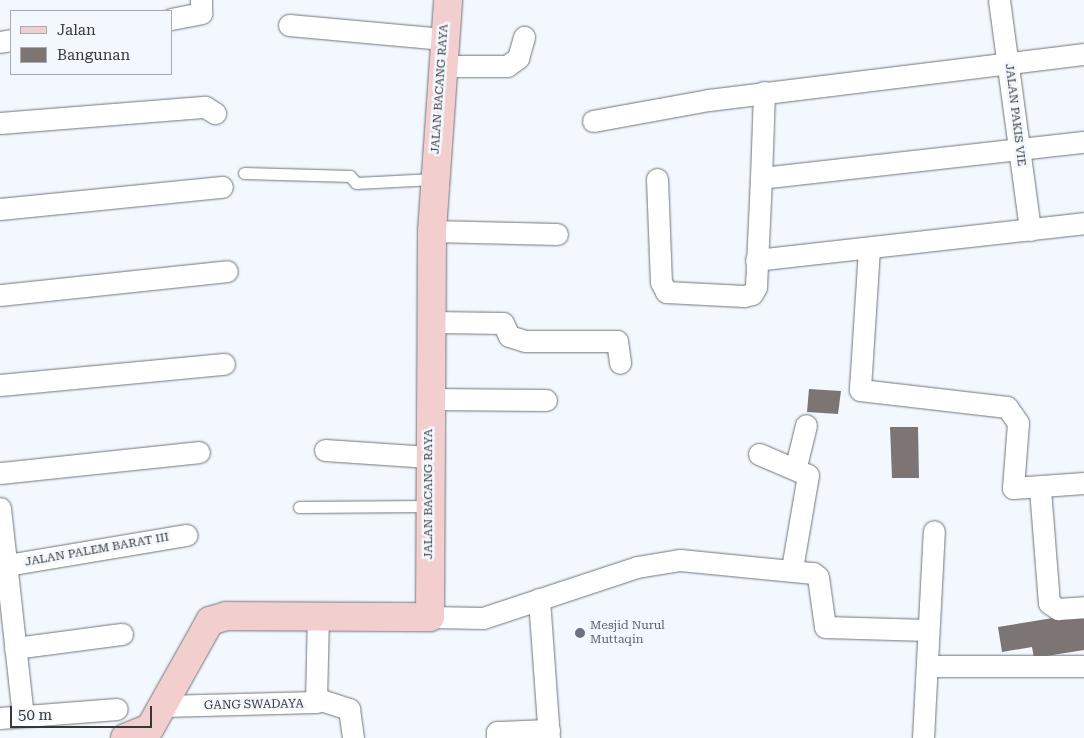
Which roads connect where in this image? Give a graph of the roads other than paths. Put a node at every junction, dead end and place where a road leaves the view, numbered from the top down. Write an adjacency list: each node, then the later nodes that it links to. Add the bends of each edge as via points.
1 (448, 0): 7 (street, JALAN BACANG RAYA)
2 (999, 0): 9 (street, JALAN PAKIS VIE)
3 (199, 8): 4 (street)
4 (172, 19)
5 (289, 25): 7 (street)
6 (524, 37): 10 (street, via 518,58 507,66)
7 (443, 39): 10 (street, JALAN BACANG RAYA)
8 (1084, 54): 9 (street)
9 (1008, 63): 11 (street); 16 (street, JALAN PAKIS VIE)
10 (441, 66): 19 (street, JALAN BACANG RAYA)
11 (764, 92): 13 (street); 18 (street)
12 (215, 113): 14 (street, via 205,107)
13 (593, 121)
14 (0, 123)
15 (1084, 142): 16 (street)
16 (1018, 149): 18 (street); 24 (street, JALAN PAKIS VIE)
17 (244, 173): 19 (lane, via 350,176 356,183)
18 (761, 178): 28 (street)
19 (434, 179): 25 (street, JALAN BACANG RAYA)
20 (657, 179): 28 (street, via 661,282 666,292 752,294)
21 (222, 187): 22 (street)
22 (0, 209)
23 (1084, 223): 24 (street)
24 (1030, 230): 27 (street)
25 (432, 231): 26 (street); 31 (street, JALAN BACANG RAYA)
26 (557, 234)
27 (869, 249): 28 (street); 45 (street, via 860,390 1009,408 1018,423 1012,487)
28 (756, 260)
29 (227, 271): 30 (street)
30 (0, 295)
31 (433, 322): 32 (street, via 504,323 510,336 525,341 617,341); 35 (street, JALAN BACANG RAYA)
32 (620, 363)
33 (224, 364): 34 (street)
34 (0, 386)
35 (430, 399): 36 (street); 41 (street, JALAN BACANG RAYA)
36 (546, 400)
37 (806, 426): 42 (street)
38 (326, 450): 41 (street)
39 (199, 452): 43 (street)
40 (759, 454): 42 (street)
41 (429, 456): 46 (street, JALAN BACANG RAYA)
42 (796, 466): 52 (street, via 808,479)
43 (0, 473)
44 (1084, 483): 45 (street)
45 (1040, 489): 54 (street, via 1049,602 1058,609)
46 (428, 506): 47 (lane); 56 (street, JALAN BACANG RAYA)
47 (300, 507)
48 (0, 508): 51 (street)
49 (934, 531): 57 (street)
50 (187, 535): 51 (street, JALAN PALEM BARAT III)
51 (7, 565): 59 (street)
52 (792, 569): 53 (street, via 657,562); 57 (street, via 818,577 825,627)
53 (539, 599): 56 (street, via 483,618); 67 (street)
54 (1084, 607)
55 (318, 615): 56 (street); 62 (street, GANG SWADAYA); 63 (street, via 226,616 210,621)
56 (430, 617)
57 (927, 630): 60 (street)
58 (122, 634): 59 (street)
59 (16, 648): 65 (street)
60 (929, 666): 61 (street); 71 (street)
61 (1084, 666)
62 (318, 699): 63 (street, GANG SWADAYA, via 311,704); 69 (street, via 349,709)
63 (163, 706): 68 (street, via 146,733)
64 (118, 709): 65 (street)
65 (23, 716): 66 (street)
66 (0, 718)
67 (549, 734): 70 (street, via 497,732)
68 (125, 738)
69 (353, 738)
70 (496, 738)
71 (923, 738)

